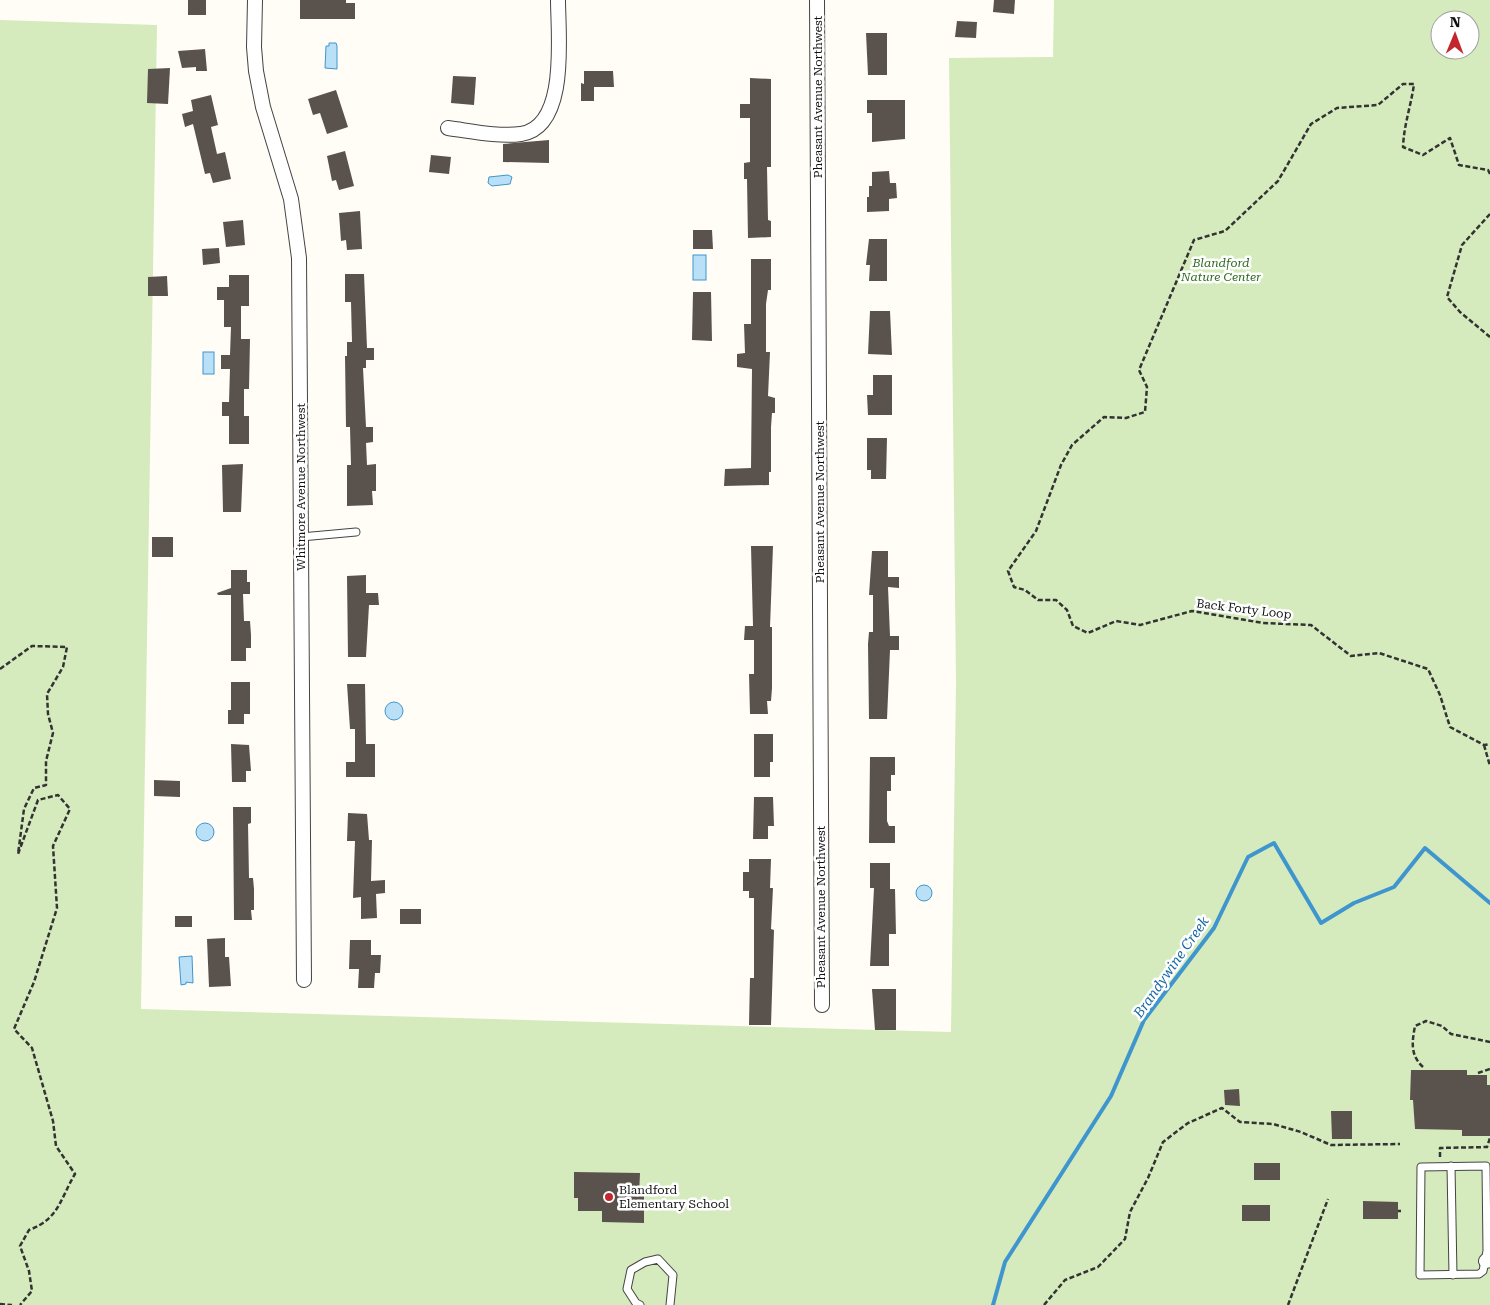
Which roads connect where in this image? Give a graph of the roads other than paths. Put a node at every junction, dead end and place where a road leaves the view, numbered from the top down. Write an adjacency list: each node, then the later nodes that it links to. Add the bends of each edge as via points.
1 (254, 0): 6 (street, Whitmore Avenue Northwest, via 256,71 265,114 288,185 297,234)
2 (558, 0): 4 (street, via 557,88 552,109 540,124 523,134)
3 (817, 0): 8 (street, Pheasant Avenue Northwest)
4 (448, 128)
5 (356, 532): 6 (lane)
6 (301, 538): 7 (street, Whitmore Avenue Northwest)
7 (304, 980)
8 (822, 1005)
9 (1451, 1166): 10 (lane, via 1486,1166); 11 (lane); 11 (lane, via 1420,1166 1420,1275)
10 (1488, 1260): 11 (lane, via 1479,1274)
11 (1453, 1275)
12 (640, 1305): 13 (lane, via 626,1289 631,1270 658,1259 673,1275)
13 (670, 1305)

